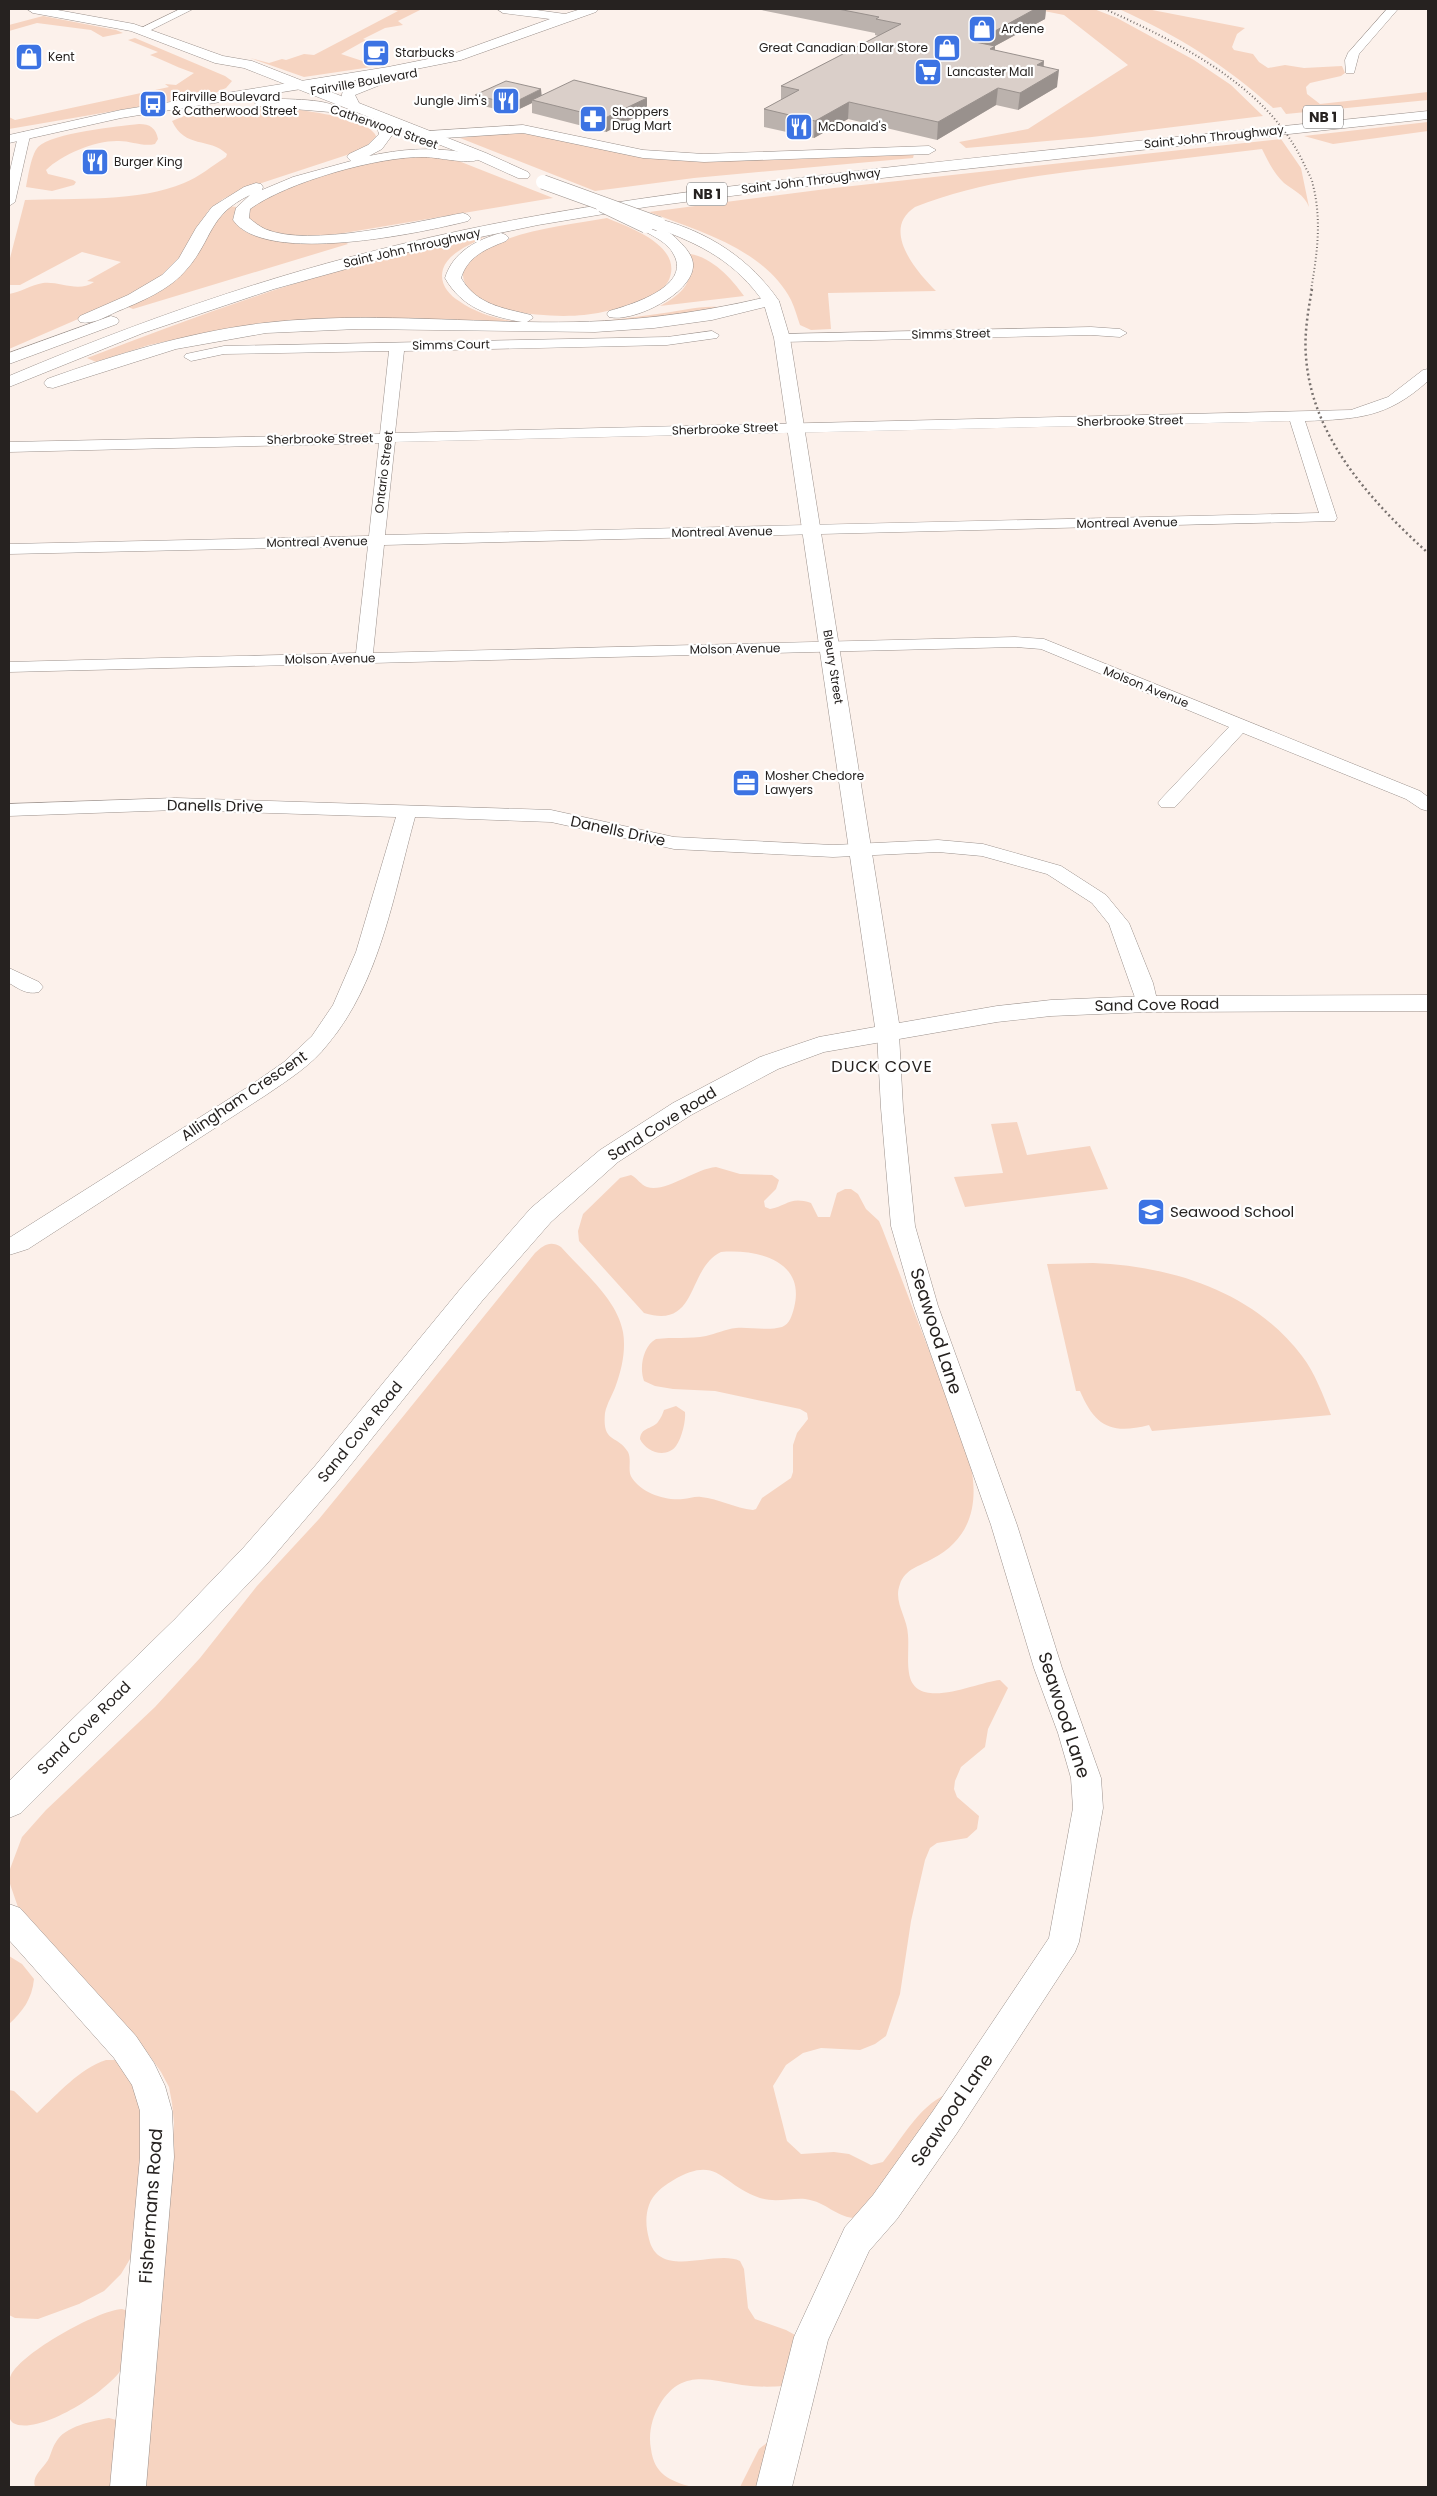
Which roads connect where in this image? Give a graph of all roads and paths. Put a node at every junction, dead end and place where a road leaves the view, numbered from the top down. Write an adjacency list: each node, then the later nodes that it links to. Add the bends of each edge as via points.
1 (33, 9): 7 (main road, Catherwood Street)
2 (188, 9): 7 (street)
3 (503, 9): 6 (main road); 8 (main road, via 523,18)
4 (592, 9): 6 (main road, Fairville Boulevard)
5 (1393, 9): 10 (street, via 1354,53)
6 (570, 18): 8 (main road, Fairville Boulevard); 12 (main road, Fairville Boulevard, via 544,36 508,50)
7 (141, 30): 9 (main road, Catherwood Street)
8 (526, 32): 14 (main road, Fairville Boulevard, via 456,57)
9 (220, 60): 11 (main road, Catherwood Street); 14 (main road, Catherwood Street, via 247,64)
10 (1350, 71)
11 (243, 74): 13 (main road, Catherwood Street); 16 (main road, via 238,87)
12 (382, 80): 15 (main road, Fairville Boulevard); 18 (main road, via 348,93)
13 (278, 88): 14 (main road, Catherwood Street); 16 (main road, Fairville Boulevard)
14 (298, 89): 15 (main road, Fairville Boulevard); 16 (main road, Fairville Boulevard); 19 (main road, Catherwood Street)
15 (317, 90): 18 (main road, Catherwood Street)
16 (218, 102): 19 (main road, via 287,103); 23 (main road, Fairville Boulevard)
17 (1428, 104): 22 (main road, Saint John Throughway / NB 1)
18 (353, 105): 25 (main road, Catherwood Street)
19 (330, 108): 21 (main road, Catherwood Street)
20 (1428, 115): 31 (main road, Saint John Throughway / NB 1, via 795,182)
21 (384, 127): 25 (main road, Catherwood Street); 29 (main road, via 383,141)
22 (1217, 128): 26 (main road); 30 (main road, Saint John Throughway / NB 1)
23 (24, 136): 24 (main road, Fairville Boulevard); 32 (street)
24 (9, 139)
25 (431, 139): 27 (main road, via 523,129 643,154 704,158); 28 (main road, Catherwood Street); 29 (main road)
26 (1024, 143)
27 (948, 149)
28 (468, 153): 34 (main road, via 424,152 378,158 311,177 260,195 244,207 241,220 257,232 306,240); 35 (main road, Catherwood Street, bridge)
29 (363, 154): 44 (main road, via 258,187 230,200 206,223 187,259 159,283 110,309)
30 (631, 194): 33 (main road); 36 (main road, Saint John Throughway / NB 1, via 443,227)
31 (697, 196): 39 (main road, via 518,233 478,248 466,255 455,268 453,278 468,299 493,311 551,320); 48 (main road, Saint John Throughway / NB 1, via 527,222 409,247 335,267 177,316)
32 (9, 202)
33 (505, 211)
34 (477, 216)
35 (653, 225): 37 (main road, via 703,241 727,253 750,273); 39 (main road, via 679,247 684,255 685,273 661,299)
36 (286, 264)
37 (771, 301): 39 (main road, via 713,303); 42 (main road, Bleury Street); 49 (main road, via 712,316 605,328 356,324 245,330 155,348)
38 (152, 306): 46 (main road)
39 (617, 314)
40 (1120, 333): 42 (street, Simms Street)
41 (712, 335): 43 (street, Simms Court, via 667,341)
42 (782, 338): 51 (main road, Bleury Street)
43 (397, 346): 45 (street, Simms Court, via 224,350); 52 (street, Ontario Street)
44 (9, 351)
45 (191, 357)
46 (9, 359)
47 (1428, 373): 50 (street, Sherbrooke Street, via 1377,410 1351,415)
48 (9, 382)
49 (36, 390)
50 (1296, 417): 51 (street, Sherbrooke Street); 54 (street, Montreal Avenue, via 1329,518)
51 (796, 427): 52 (street, Sherbrooke Street); 54 (main road, Bleury Street)
52 (389, 438): 53 (street, Sherbrooke Street); 55 (street, Ontario Street)
53 (9, 446)
54 (812, 530): 55 (street, Montreal Avenue); 57 (main road, Bleury Street)
55 (377, 540): 56 (street, Montreal Avenue); 58 (street, Ontario Street)
56 (9, 549)
57 (830, 646): 58 (street, Molson Avenue); 60 (street, Molson Avenue, via 1044,644); 65 (main road, Bleury Street)
58 (364, 658): 59 (street, Molson Avenue)
59 (9, 667)
60 (1240, 726): 61 (street); 62 (street, Molson Avenue, via 1404,791)
61 (1168, 802)
62 (1428, 805)
63 (9, 810): 64 (street, Danells Drive, via 176,804)
64 (407, 811): 65 (street, Danells Drive, via 551,816 674,843 833,851); 71 (street, Allingham Crescent, via 374,928 354,979 330,1029 310,1051 246,1097 20,1243)
65 (861, 848): 69 (street, Danells Drive, via 938,846 982,850 1054,870 1099,899 1119,923); 70 (main road, Bleury Street)
66 (9, 974): 67 (street)
67 (32, 987)
68 (1428, 1003): 69 (main road, Sand Cove Road)
69 (1147, 1004): 70 (main road, Sand Cove Road, via 1016,1012)
70 (888, 1034): 72 (main road, Sand Cove Road, via 844,1052 727,1084 636,1136 580,1179 541,1215 485,1279 255,1556); 75 (street, Seawood Lane, via 903,1226 926,1306 1072,1732 1086,1778 1088,1808 1064,1942 940,2130 886,2207 857,2239 811,2337)
71 (9, 1247)
72 (9, 1803)
73 (9, 1918): 74 (street, Fishermans Road, via 125,2047 141,2068 154,2097 157,2156)
74 (128, 2487)
75 (774, 2487)

